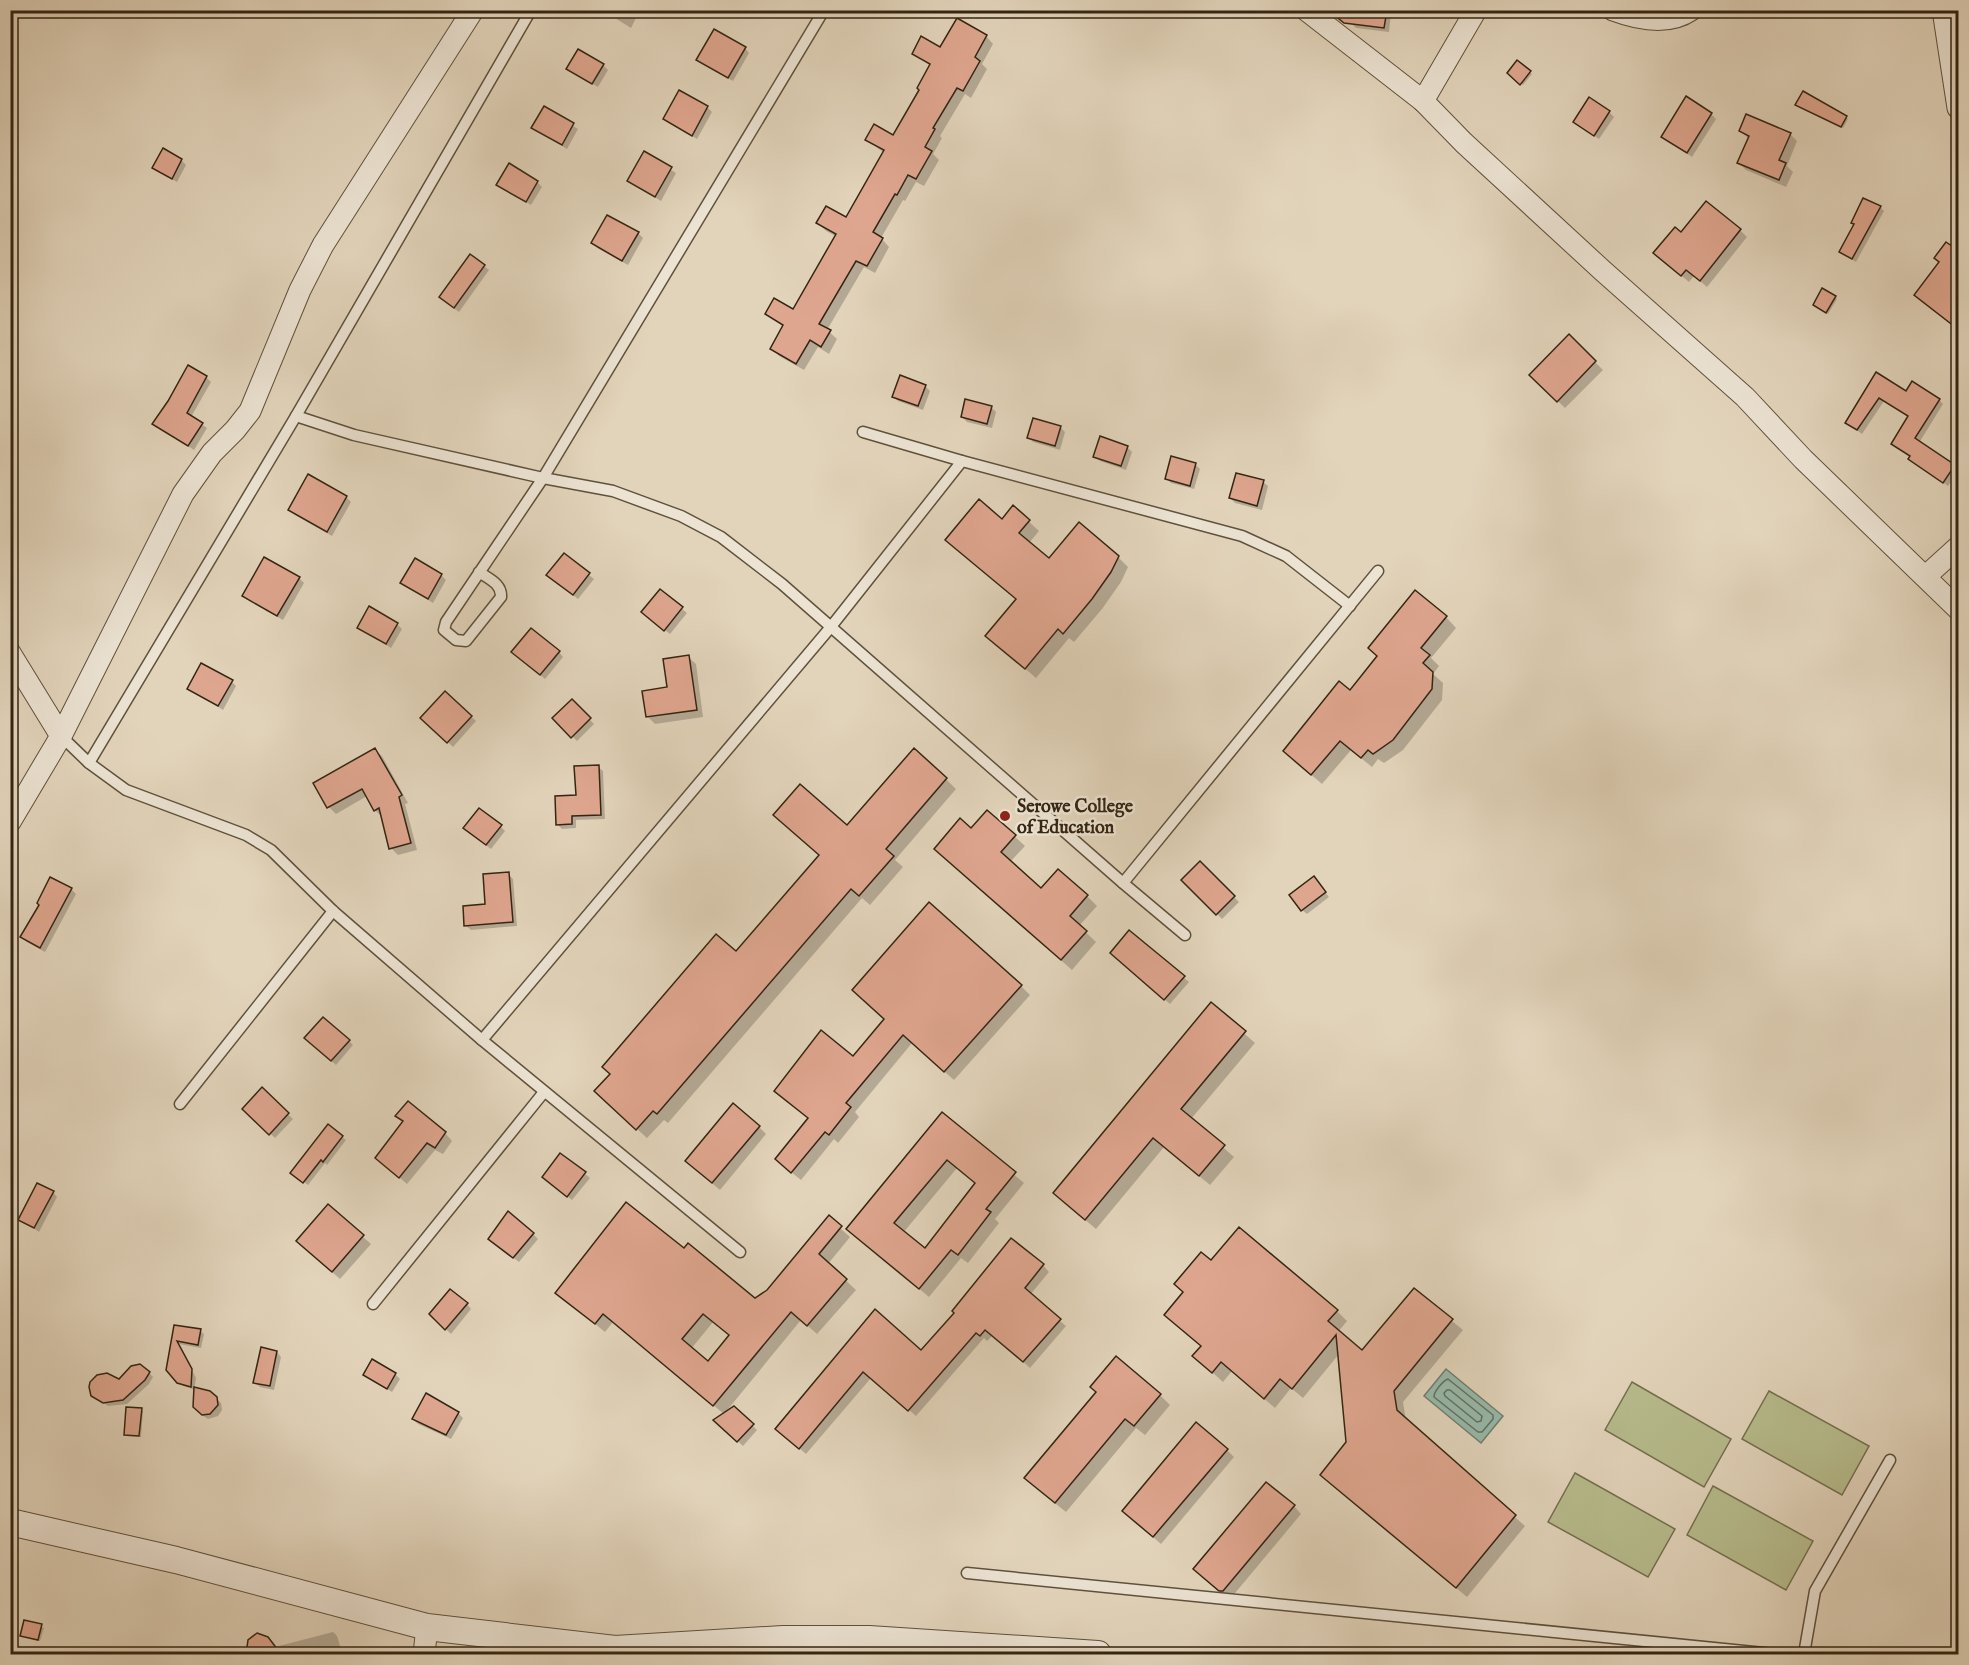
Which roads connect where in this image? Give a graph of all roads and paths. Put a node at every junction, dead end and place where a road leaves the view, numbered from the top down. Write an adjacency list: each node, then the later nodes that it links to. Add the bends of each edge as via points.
1 (473, 10): 23 (street, via 323,245 250,411 212,453 183,494)
2 (531, 10): 11 (lane)
3 (824, 10): 14 (lane)
4 (1306, 10): 9 (street)
5 (1476, 10): 9 (street)
6 (1613, 10): 7 (street, via 1639,19 1681,17)
7 (1692, 10)
8 (1943, 10): 10 (street)
9 (1423, 101): 18 (street, via 1603,271 1745,397 1803,459)
10 (1959, 108)
11 (296, 416): 14 (lane, via 354,435); 24 (lane)
12 (863, 432): 13 (lane)
13 (962, 461): 19 (lane, via 1242,536 1286,556); 21 (lane)
14 (543, 478): 17 (lane); 21 (lane, via 613,491 681,516 722,537)
15 (1959, 547): 18 (street)
16 (1378, 571): 19 (lane)
17 (480, 572): 17 (lane, via 498,585 501,597 466,641 456,640 444,630 446,622)
18 (1926, 576): 20 (street)
19 (1350, 606): 26 (lane)
20 (1959, 609)
21 (830, 628): 26 (lane); 29 (lane)
22 (10, 653): 23 (street)
23 (61, 736): 24 (lane); 25 (street)
24 (89, 763): 27 (lane, via 126,790 246,835 271,850)
25 (10, 822)
26 (1123, 883): 28 (lane)
27 (333, 911): 29 (lane); 31 (lane)
28 (1185, 935)
29 (482, 1040): 30 (lane)
30 (544, 1092): 32 (lane); 33 (lane)
31 (180, 1104)
32 (740, 1252)
33 (373, 1304)
34 (1890, 1460): 42 (lane, via 1815,1591)
35 (10, 1522): 37 (street, via 176,1560)
36 (967, 1573): 38 (lane)
37 (427, 1627): 39 (street); 40 (street, via 615,1649 783,1639 869,1639)
38 (1711, 1651): 41 (lane)
39 (424, 1654)
40 (1098, 1654)
41 (1774, 1654)
42 (1804, 1654)

